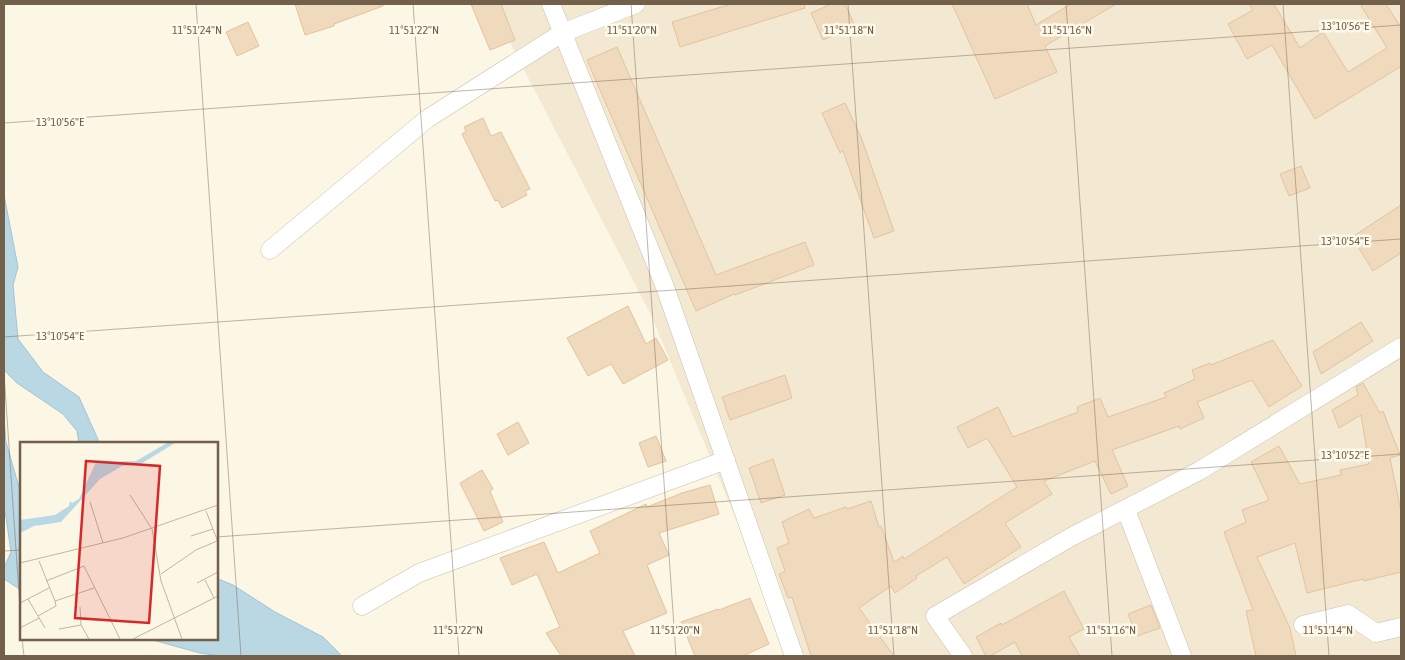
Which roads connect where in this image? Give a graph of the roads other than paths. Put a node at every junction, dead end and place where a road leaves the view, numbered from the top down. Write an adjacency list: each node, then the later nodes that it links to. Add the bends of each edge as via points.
1 (551, 4): 3 (street)
2 (636, 4): 3 (street)
3 (562, 33): 4 (street, via 428,119); 6 (street, via 665,287)
4 (270, 250)
5 (1401, 347): 7 (street, via 1199,471)
6 (726, 460): 8 (street, via 419,573); 11 (street)
7 (1126, 510): 12 (street, via 1071,537 935,616); 13 (street)
8 (362, 606)
9 (1303, 625): 10 (street, via 1348,614 1376,633)
10 (1401, 627)
11 (794, 656)
12 (963, 656)
13 (1182, 656)

